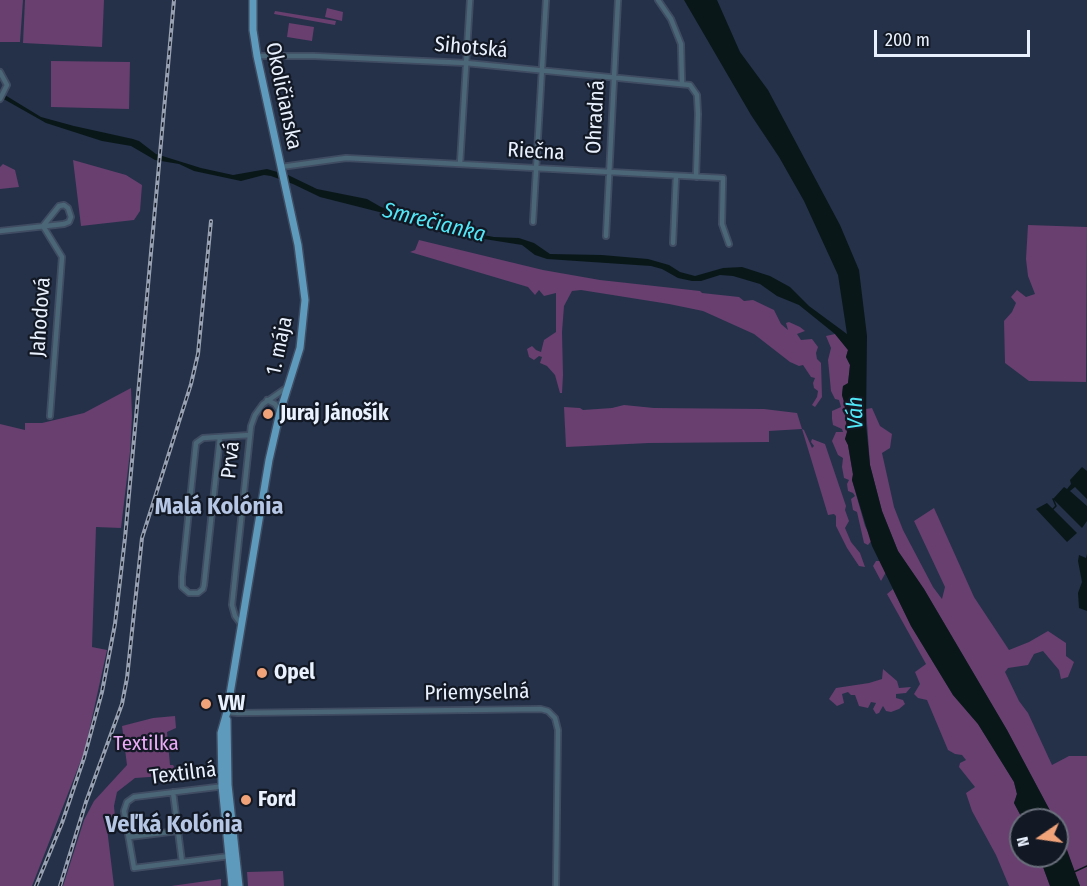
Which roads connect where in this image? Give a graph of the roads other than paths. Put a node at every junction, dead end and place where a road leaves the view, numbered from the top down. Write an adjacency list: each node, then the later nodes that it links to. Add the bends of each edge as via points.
1 (253, 0): 6 (main road, Okoličianska)
2 (470, 0): 7 (street)
3 (546, 0): 8 (street)
4 (618, 0): 10 (street, Ohradná)
5 (658, 0): 11 (street, via 681,44)
6 (257, 56): 7 (street, Sihotská); 14 (main road, Okoličianska)
7 (466, 63): 8 (street, Sihotská); 13 (street)
8 (542, 71): 10 (street, Sihotská); 15 (street)
9 (0, 72): 12 (street, via 6,79)
10 (614, 78): 11 (street, Sihotská); 16 (street, Ohradná)
11 (682, 84): 18 (street, via 692,86 697,95)
12 (0, 99)
13 (460, 164): 14 (street, Riečna, via 346,158); 15 (street, Riečna)
14 (281, 168): 19 (main road, Okoličianska)
15 (536, 168): 16 (street, Riečna); 20 (street)
16 (610, 172): 17 (street, Riečna); 23 (street, Ohradná)
17 (676, 176): 18 (street, Riečna); 24 (street)
18 (696, 177): 25 (street, Riečna, via 723,178 722,224)
19 (288, 198): 26 (main road, 1. mája, via 305,300 300,348)
20 (533, 222)
21 (43, 226): 21 (street, via 66,223 71,217 70,210 59,206); 22 (street); 29 (street, Jahodová, via 62,259)
22 (0, 231)
23 (606, 236)
24 (672, 243)
25 (729, 244)
26 (289, 386): 27 (street, Prvá); 28 (main road, 1. mája)
27 (267, 400): 28 (street); 30 (street, Prvá, via 254,418)
28 (280, 412): 32 (main road, 1. mája, via 268,460)
29 (50, 416)
30 (250, 435): 31 (street); 32 (street, Prvá, via 232,605)
31 (220, 437): 31 (street, via 197,441 182,577 182,587 189,593 202,592 204,585)
32 (241, 624): 33 (main road, 1. mája)
33 (227, 712): 34 (main road, 1. mája, via 221,733); 42 (street, Priemyselná, via 548,711 558,730)
34 (225, 786): 35 (street, Textilná); 38 (main road, 1. mája); 41 (main road, 1. mája)
35 (173, 792): 36 (street); 37 (street, Textilná, via 129,800 124,808)
36 (178, 831): 37 (street); 39 (street)
37 (129, 837): 39 (street, Textilná, via 134,868)
38 (230, 856): 39 (street, Textilná); 40 (main road, 1. mája)
39 (182, 862)
40 (232, 886)
41 (239, 886)
42 (556, 886)

